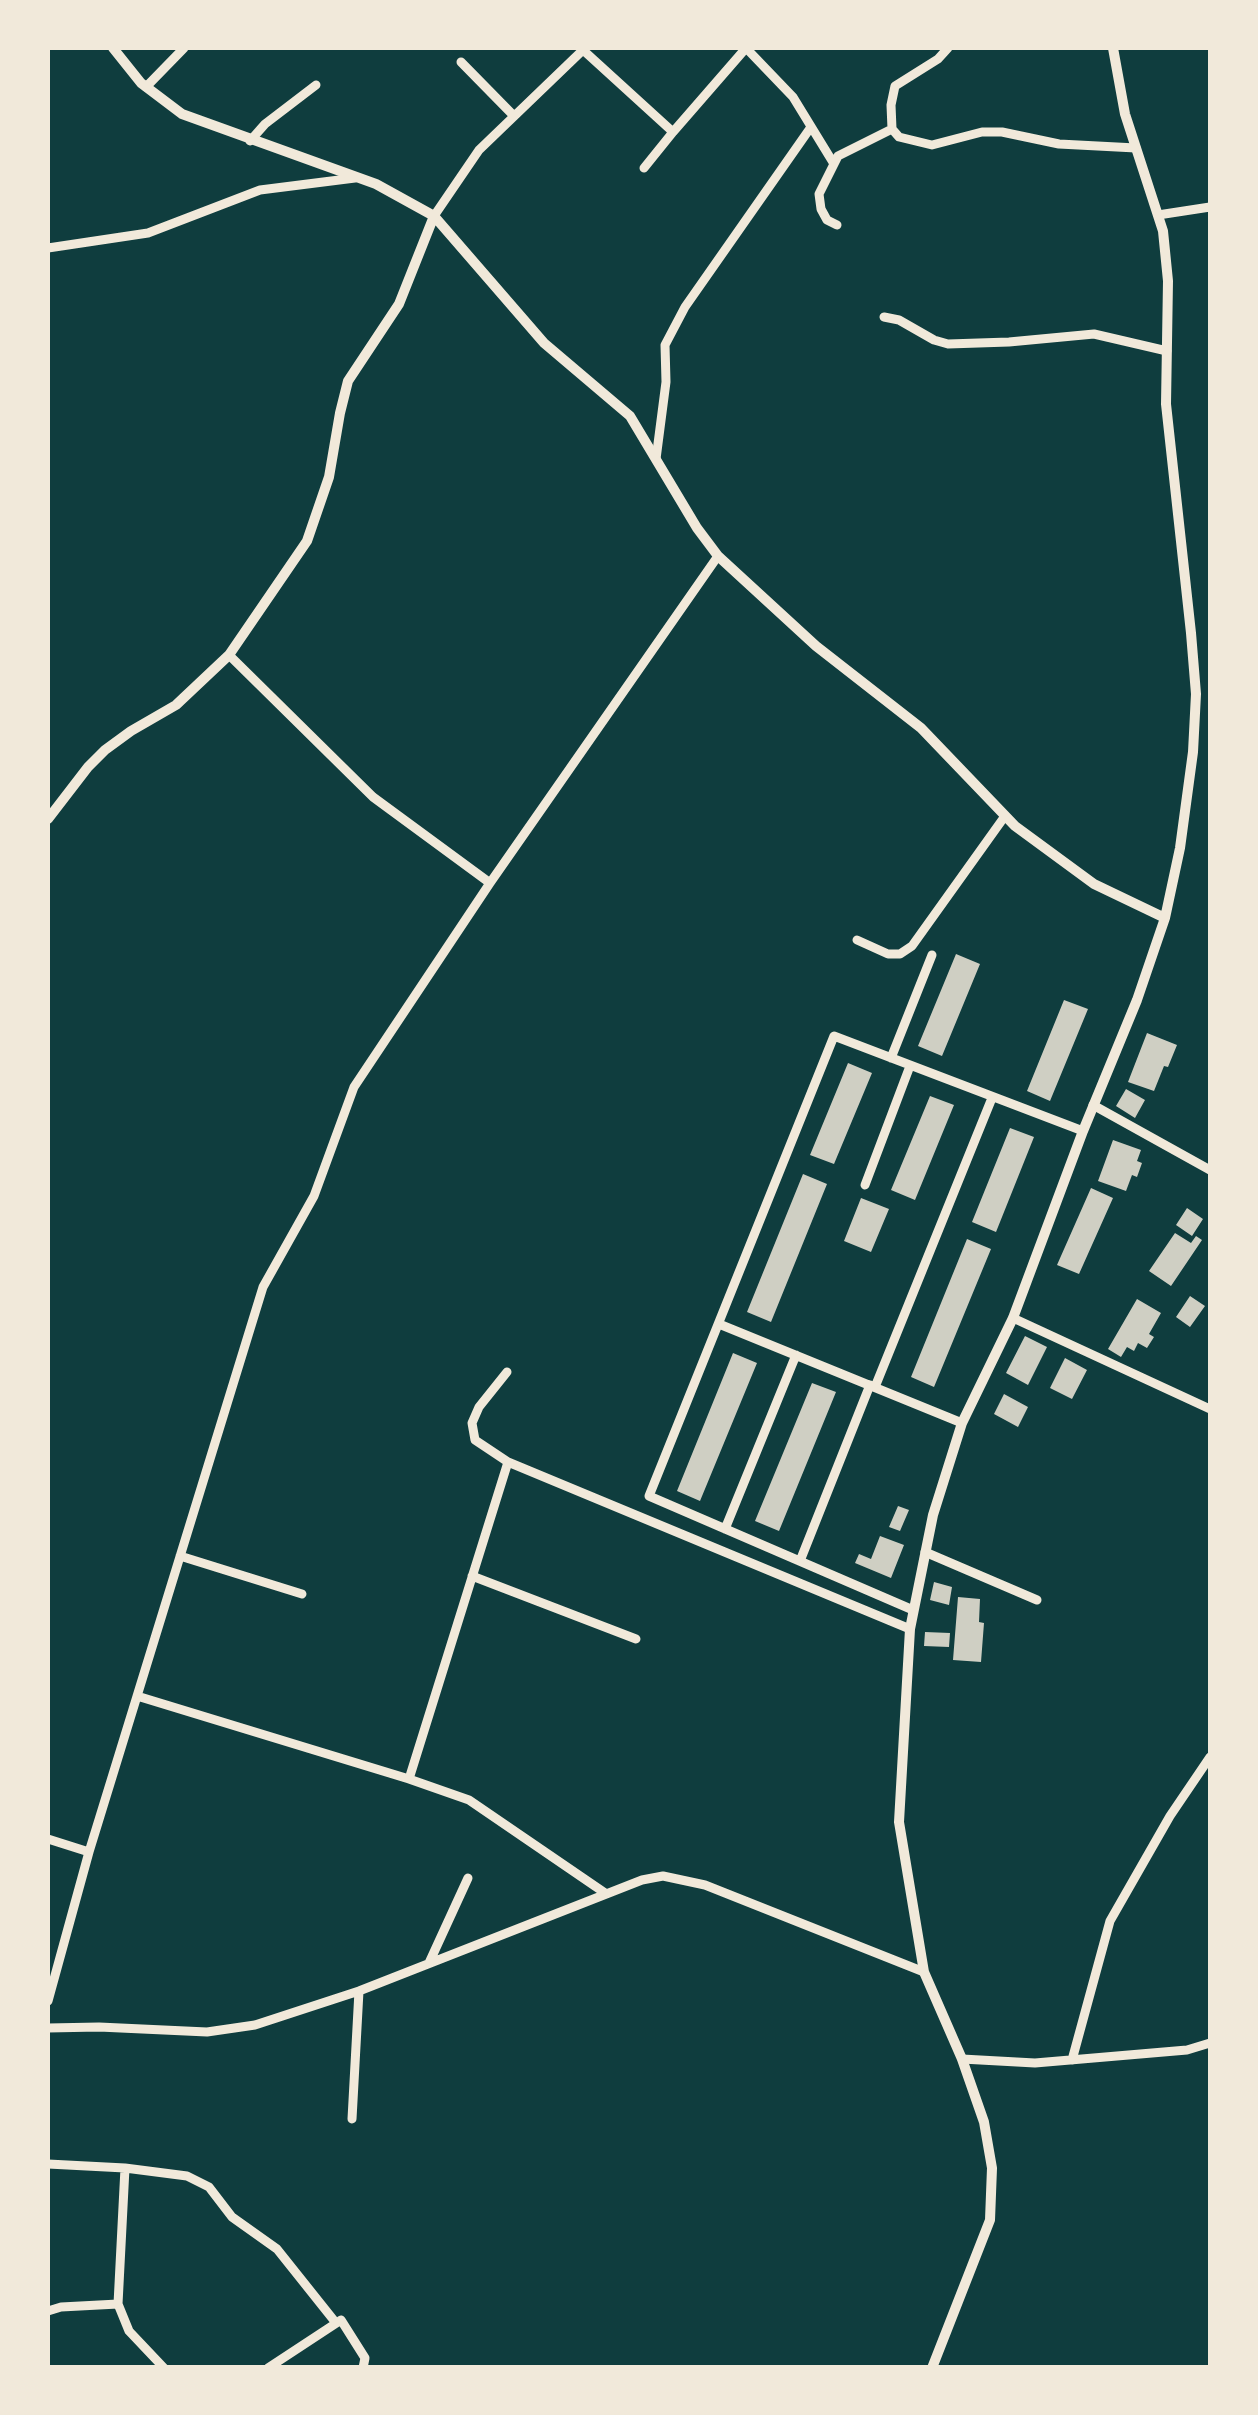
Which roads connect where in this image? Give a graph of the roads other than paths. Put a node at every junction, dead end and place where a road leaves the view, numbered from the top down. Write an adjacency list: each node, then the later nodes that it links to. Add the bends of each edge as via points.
1 (113, 48): 8 (street)
2 (184, 48): 8 (street)
3 (584, 48): 9 (street); 12 (street)
4 (948, 48): 11 (street, via 895,86)
5 (1113, 48): 14 (street)
6 (461, 62): 9 (street)
7 (316, 85): 13 (street)
8 (146, 87): 13 (street, via 182,114)
9 (514, 116): 20 (street, via 479,150)
10 (811, 127): 12 (street, via 746,48); 15 (street); 25 (street, via 685,307 666,345)
11 (892, 129): 14 (street, via 932,146 1002,132 1059,144); 15 (street)
12 (673, 132): 16 (street)
13 (250, 141): 17 (street)
14 (1136, 148): 19 (street)
15 (834, 164): 21 (street, via 819,194 820,209)
16 (644, 168)
17 (358, 178): 20 (street); 22 (street, via 260,190 148,233)
18 (1210, 207): 19 (street)
19 (1158, 214): 24 (street, via 1168,281)
20 (434, 216): 25 (street, via 544,343 630,416); 27 (street, via 398,304 348,382 329,478 306,541)
21 (837, 225)
22 (48, 248)
23 (884, 317): 24 (street, via 948,344 1094,334)
24 (1167, 351): 31 (street, via 1166,404 1196,694 1194,752)
25 (656, 459): 26 (street)
26 (718, 556): 28 (street, via 816,646 921,728); 30 (street)
27 (229, 655): 29 (street, via 176,705 105,750); 30 (street, via 372,797)
28 (1006, 816): 31 (street, via 1094,884); 32 (street, via 912,946 888,954)
29 (48, 818)
30 (490, 883): 51 (street, via 354,1087 314,1196 263,1287)
31 (1166, 918): 37 (street)
32 (857, 940)
33 (932, 954): 34 (street)
34 (891, 1058): 35 (street); 42 (street, via 834,1036)
35 (910, 1066): 36 (street); 40 (street)
36 (992, 1098): 38 (street); 45 (street)
37 (1094, 1105): 38 (street); 39 (street)
38 (1083, 1131): 41 (street)
39 (1210, 1170)
40 (865, 1185)
41 (1013, 1318): 46 (street); 47 (street)
42 (719, 1324): 43 (street); 49 (street, via 649,1496)
43 (796, 1355): 45 (street); 49 (street)
44 (507, 1372): 48 (street, via 472,1423 475,1440)
45 (872, 1386): 47 (street); 52 (street)
46 (1210, 1409)
47 (962, 1423): 50 (street)
48 (508, 1462): 53 (street); 57 (street)
49 (726, 1529): 52 (street)
50 (925, 1552): 55 (street); 56 (street)
51 (180, 1556): 54 (street); 59 (street)
52 (800, 1561): 56 (street)
53 (472, 1576): 58 (street); 61 (street)
54 (302, 1594)
55 (1037, 1600)
56 (913, 1610): 57 (street)
57 (910, 1629): 67 (street, via 899,1822)
58 (636, 1639)
59 (137, 1696): 61 (street); 63 (street)
60 (1210, 1758): 73 (street, via 1110,1921)
61 (409, 1779): 65 (street, via 469,1800)
62 (48, 1839): 63 (street)
63 (89, 1852): 69 (street)
64 (468, 1878): 66 (street)
65 (605, 1894): 66 (street); 67 (street, via 663,1876 705,1885)
66 (429, 1964): 68 (street)
67 (924, 1972): 72 (street)
68 (360, 1991): 70 (street, via 255,2026 207,2032); 74 (street)
69 (48, 2001)
70 (48, 2028)
71 (1210, 2043): 73 (street)
72 (962, 2059): 73 (street); 83 (street, via 990,2152 990,2220)
73 (1072, 2060)
74 (352, 2119)
75 (48, 2164): 76 (street)
76 (125, 2168): 77 (street); 79 (street, via 187,2176 210,2187 232,2217 277,2250)
77 (118, 2304): 78 (street); 80 (street, via 129,2331)
78 (48, 2311)
79 (336, 2323): 81 (street); 82 (street, via 341,2320 365,2358)
80 (164, 2368)
81 (268, 2368)
82 (363, 2368)
83 (932, 2368)

